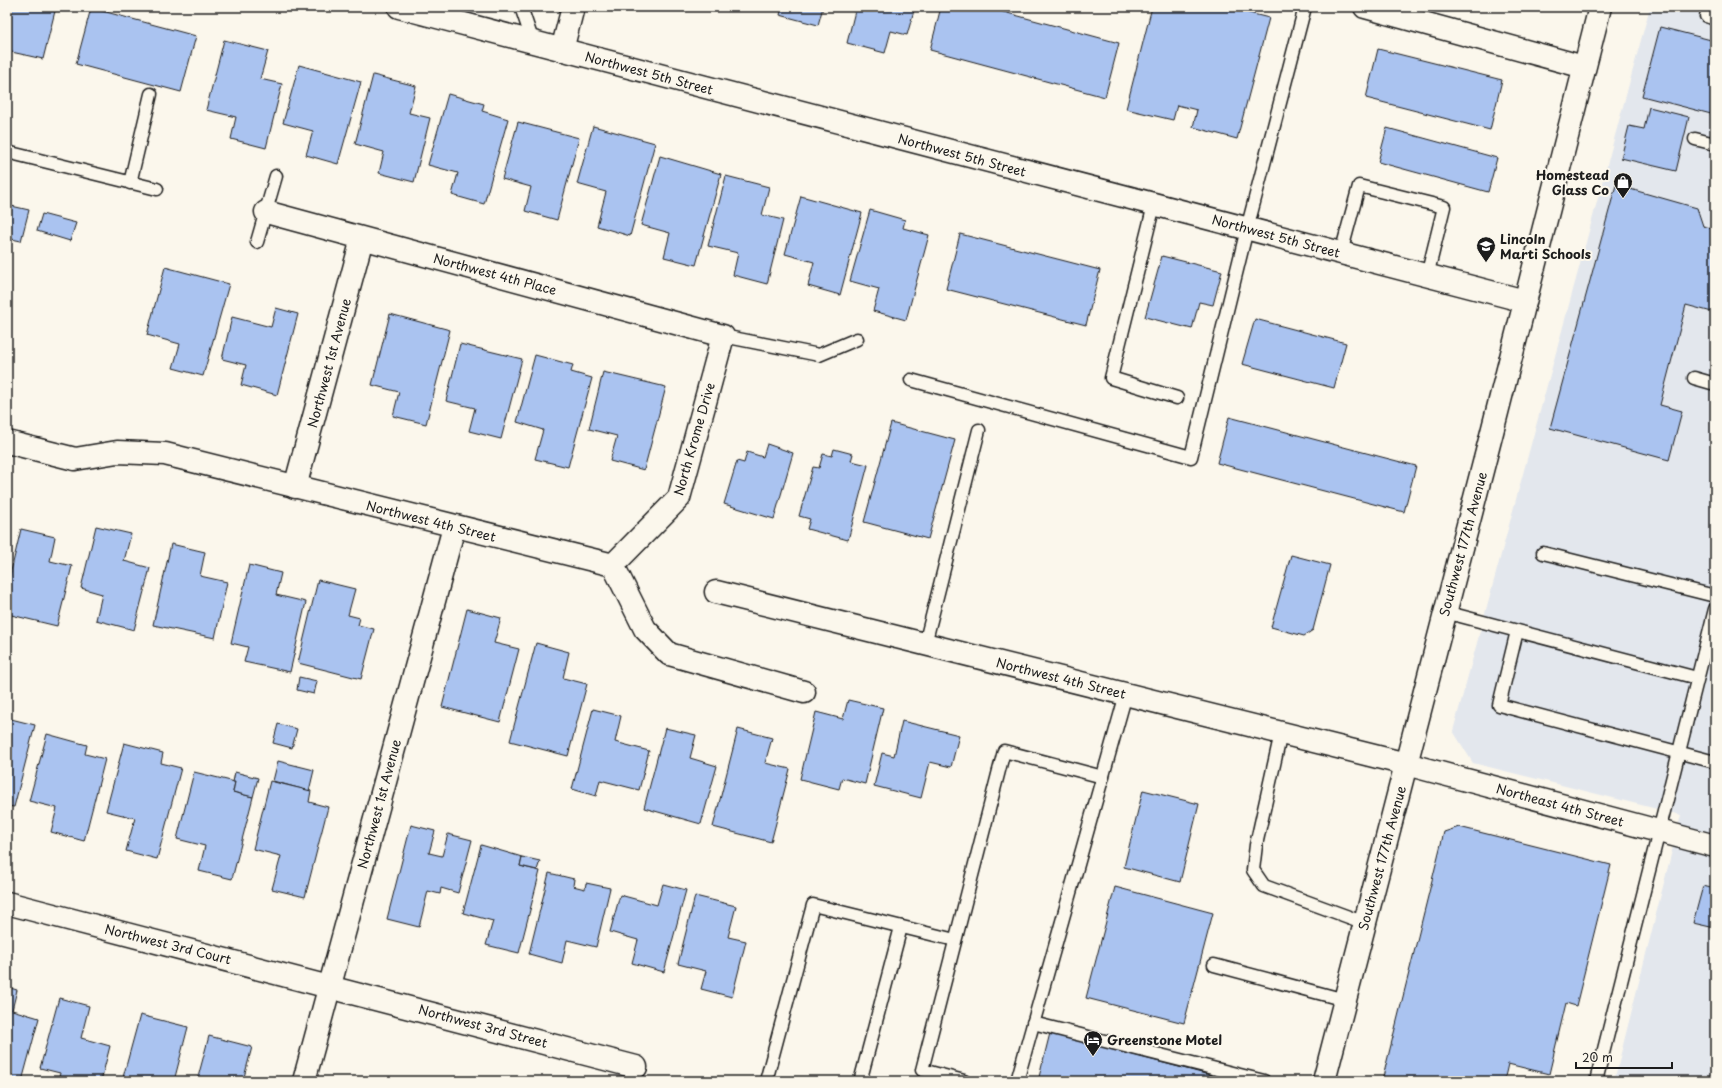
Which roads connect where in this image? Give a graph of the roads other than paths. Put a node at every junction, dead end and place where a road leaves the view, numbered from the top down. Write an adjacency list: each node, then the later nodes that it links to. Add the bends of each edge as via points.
1 (399, 7): 9 (street, Northwest 5th Street)
2 (521, 7): 9 (lane)
3 (573, 7): 10 (street)
4 (1305, 7): 21 (lane)
5 (1365, 7): 11 (street)
6 (1600, 7): 11 (street, Southwest 177th Avenue)
7 (1709, 7): 8 (lane, via 1706,16)
8 (1715, 18)
9 (533, 42): 10 (street, Northwest 5th Street)
10 (562, 50): 19 (street, Northwest 5th Street)
11 (1584, 67): 26 (street, Southwest 177th Avenue)
12 (151, 94): 17 (lane)
13 (1695, 139): 14 (lane)
14 (1715, 144)
15 (7, 152): 17 (lane)
16 (276, 176): 20 (lane)
17 (130, 183): 18 (lane)
18 (156, 189)
19 (1154, 205): 21 (street, Northwest 5th Street); 32 (lane, via 1111,378)
20 (266, 212): 22 (street, Northwest 4th Place); 23 (lane)
21 (1247, 228): 24 (street, Northwest 5th Street); 30 (lane, via 1191,457)
22 (362, 238): 27 (street, Northwest 4th Place); 35 (street, Northwest 1st Avenue)
23 (257, 242)
24 (1341, 253): 25 (street, Northwest 5th Street); 25 (lane, via 1359,186 1444,207)
25 (1427, 276): 26 (street, Northwest 5th Street)
26 (1526, 301): 42 (street, Southwest 177th Avenue)
27 (723, 336): 28 (lane, via 819,355); 38 (street, North Krome Drive, via 679,498)
28 (857, 339)
29 (1694, 378): 31 (lane)
30 (912, 380)
31 (1715, 384)
32 (1178, 398)
33 (980, 430): 44 (lane)
34 (7, 442): 35 (street, Northwest 4th Street, via 75,459 117,452 164,454)
35 (295, 487): 36 (street, Northwest 4th Street)
36 (454, 527): 38 (street, Northwest 4th Street); 60 (street, Northwest 1st Avenue)
37 (1543, 553): 40 (lane)
38 (613, 565): 46 (street, via 645,628 668,654)
39 (716, 592): 44 (street, Northwest 4th Street)
40 (1715, 596)
41 (1715, 609): 45 (lane)
42 (1445, 612): 43 (lane); 51 (street, Southwest 177th Avenue)
43 (1517, 630): 45 (lane); 49 (lane, via 1499,705)
44 (925, 644): 47 (street, Northwest 4th Street)
45 (1697, 678): 49 (lane)
46 (804, 692)
47 (1126, 694): 48 (street, Northwest 4th Street); 52 (lane)
48 (1281, 733): 51 (street, Northwest 4th Street); 56 (lane, via 1256,845 1253,870 1264,886)
49 (1678, 753): 50 (lane); 53 (lane)
50 (1715, 762)
51 (1406, 764): 53 (street, Northeast 4th Street); 56 (street, Southwest 177th Avenue)
52 (1103, 777): 58 (lane, via 1004,751); 62 (lane)
53 (1658, 831): 54 (street, Northeast 4th Street); 71 (lane)
54 (1715, 846)
55 (7, 903): 60 (street, Northwest 3rd Court)
56 (1365, 923): 61 (street, Southwest 177th Avenue)
57 (901, 927): 58 (lane); 64 (lane); 66 (lane, via 813,905)
58 (955, 940): 67 (lane, via 922,1070)
59 (1214, 965): 61 (lane)
60 (329, 986): 63 (street, Northwest 3rd Street); 65 (street, Northwest 1st Avenue)
61 (1345, 1000): 70 (street, Southwest 177th Avenue)
62 (1033, 1023): 68 (lane); 69 (lane)
63 (636, 1067)
64 (861, 1078)
65 (304, 1081)
66 (766, 1081)
67 (964, 1081)
68 (1017, 1081)
69 (1264, 1081)
70 (1324, 1081)
71 (1596, 1081)

